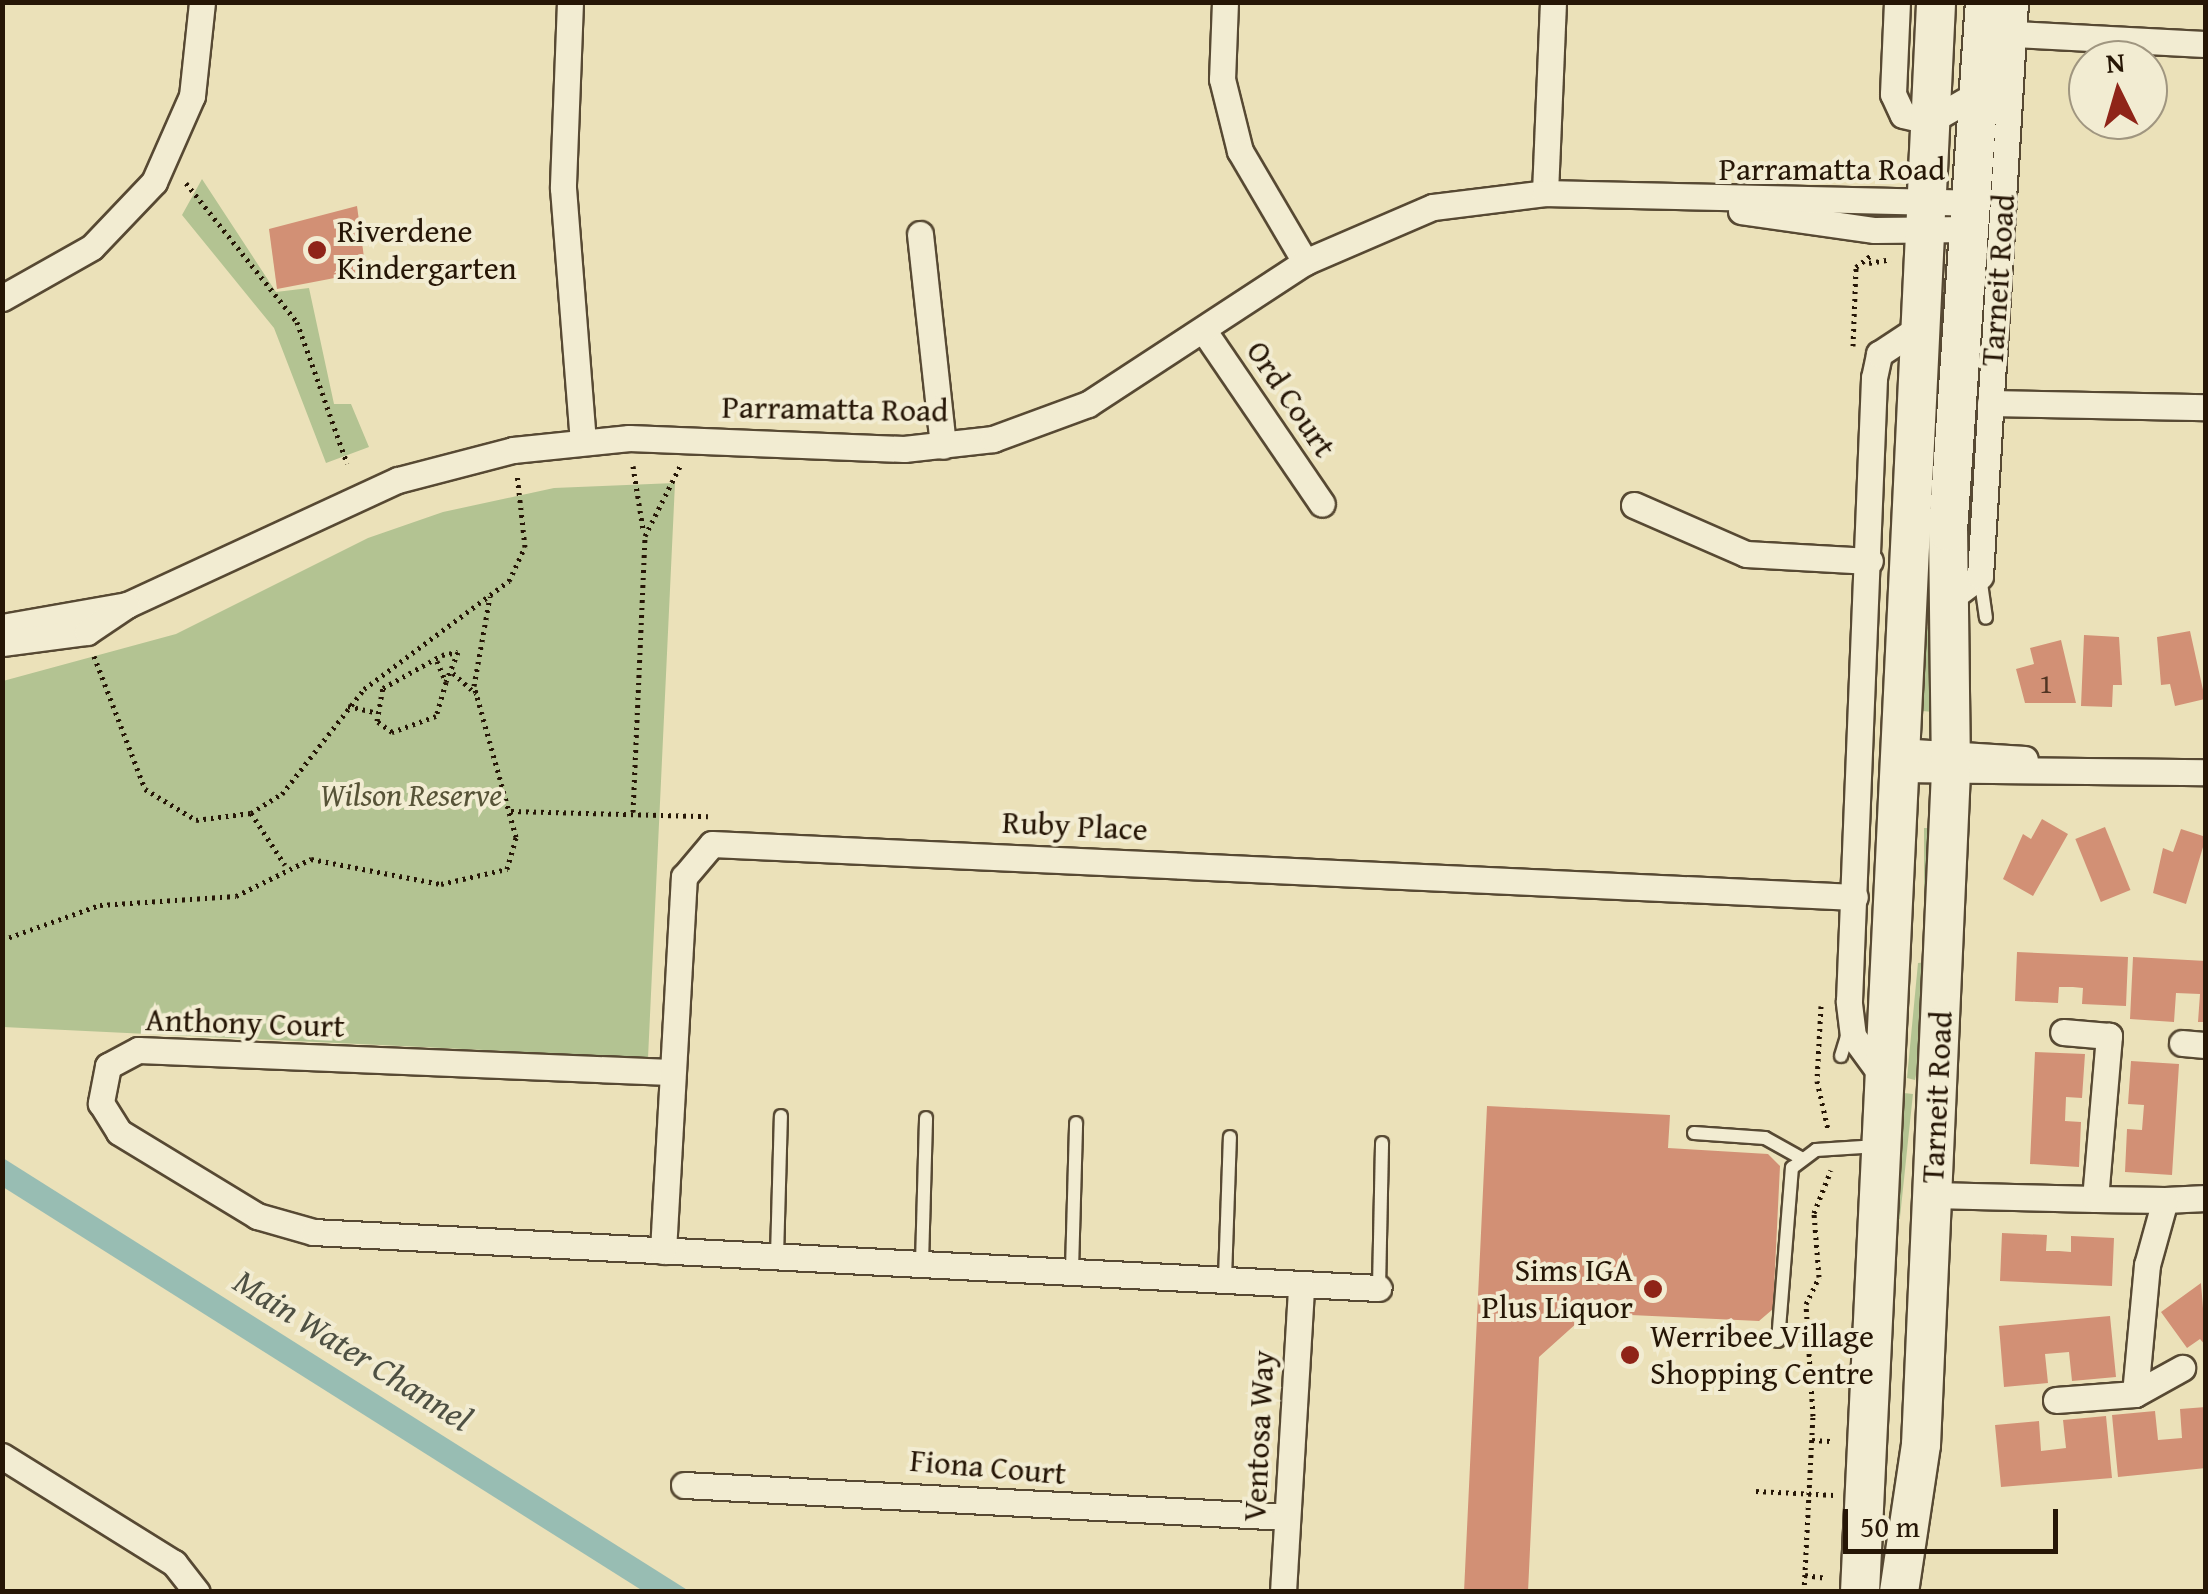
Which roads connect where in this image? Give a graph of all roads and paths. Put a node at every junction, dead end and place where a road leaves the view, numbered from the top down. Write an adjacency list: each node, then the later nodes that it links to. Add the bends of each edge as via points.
1 (202, 2): 19 (street, via 192,96 154,182 92,248)
2 (570, 2): 25 (street, via 562,188)
3 (1225, 2): 18 (street, via 1222,79 1240,151)
4 (1553, 2): 14 (street)
5 (1897, 2): 12 (street, via 1893,94 1903,115)
6 (1936, 2): 12 (main road, Tarneit Road)
7 (1985, 2): 11 (main road, Tarneit Road)
8 (2015, 2): 9 (street, Tarneit Road)
9 (2013, 34): 10 (street); 22 (street, Tarneit Road)
10 (2206, 44)
11 (1977, 94): 12 (street); 16 (main road, Tarneit Road)
12 (1930, 121): 15 (main road, Tarneit Road)
13 (186, 183): 29 (path, via 297,322)
14 (1545, 194): 15 (street, Parramatta Road); 18 (street, Parramatta Road, via 1433,206)
15 (1925, 215): 16 (street, Parramatta Road); 20 (main road, Tarneit Road)
16 (1971, 216): 36 (main road, Tarneit Road)
17 (920, 234): 27 (street)
18 (1305, 262): 21 (street, Parramatta Road)
19 (2, 298)
20 (1920, 328): 33 (street, via 1876,362); 48 (main road, Tarneit Road)
21 (1204, 331): 27 (street, Parramatta Road, via 1088,404); 30 (street, Ord Court)
22 (1990, 403): 23 (street); 34 (street, Tarneit Road)
23 (2206, 406)
24 (629, 438): 25 (street, Parramatta Road); 26 (street, Parramatta Road); 32 (path)
25 (583, 440): 28 (street, Parramatta Road)
26 (701, 440): 27 (street, Parramatta Road); 32 (path, via 658,497)
27 (943, 446)
28 (513, 450): 35 (path, via 525,547 510,581); 37 (street, Parramatta Road, via 366,493)
29 (347, 463)
30 (1322, 504)
31 (1634, 505): 33 (street, via 1746,554)
32 (644, 536): 51 (path)
33 (1870, 561): 54 (street)
34 (1980, 576): 36 (street); 38 (lane)
35 (490, 596): 45 (path, via 476,648); 46 (path)
36 (1947, 601): 49 (main road, Tarneit Road)
37 (128, 605): 39 (street, Parramatta Road); 40 (street, Parramatta Road)
38 (1986, 618)
39 (2, 627)
40 (87, 632): 41 (street, Parramatta Road); 52 (path, via 146,790 196,820)
41 (2, 643)
42 (437, 661): 43 (path, via 458,652); 44 (path); 47 (path, via 394,680)
43 (453, 673): 44 (path); 45 (path, via 467,694)
44 (446, 682): 47 (path, via 436,716 384,730)
45 (477, 694): 53 (path, via 516,837 506,869 441,884 338,859)
46 (348, 706): 47 (path); 52 (path, via 282,794)
47 (374, 712)
48 (1897, 760): 49 (street); 60 (main road, Tarneit Road)
49 (1951, 761): 50 (street); 69 (main road, Tarneit Road)
50 (2206, 772)
51 (633, 812)
52 (251, 813): 53 (path)
53 (286, 866): 55 (path, via 236,896 100,905)
54 (1855, 898): 56 (street); 59 (street, Ruby Place, via 718,843 696,853 684,877)
55 (2, 940)
56 (1850, 1027): 58 (lane); 60 (street, Tarneit Road)
57 (2063, 1032): 71 (street, via 2109,1036 2107,1143)
58 (1840, 1056)
59 (670, 1072): 73 (street, Ruby Place); 73 (street, Anthony Court, via 138,1050 114,1059 101,1096 112,1128 275,1224)
60 (1883, 1077): 67 (main road, Tarneit Road)
61 (781, 1116): 74 (lane)
62 (926, 1118): 76 (lane)
63 (1076, 1123): 78 (lane)
64 (1694, 1133): 68 (lane, via 1765,1138)
65 (1230, 1137): 79 (lane)
66 (1382, 1143): 81 (lane)
67 (1880, 1146): 68 (lane, via 1831,1146); 75 (main road, Tarneit Road)
68 (1801, 1158): 82 (lane, via 1785,1188)
69 (1933, 1195): 71 (street); 77 (main road, Tarneit Road)
70 (2206, 1198): 72 (street)
71 (2095, 1199): 72 (street)
72 (2165, 1200): 86 (street, via 2147,1265)
73 (663, 1251): 74 (street)
74 (777, 1256): 76 (street)
75 (1873, 1260): 77 (main road); 83 (main road, Tarneit Road)
76 (922, 1263): 78 (street)
77 (1929, 1264): 84 (main road, Tarneit Road)
78 (1072, 1270): 79 (street)
79 (1225, 1278): 80 (street)
80 (1301, 1285): 81 (street); 90 (street, Ventosa Way)
81 (1379, 1288)
82 (1778, 1341)
83 (1868, 1344): 84 (main road); 93 (main road, Tarneit Road)
84 (1925, 1351): 94 (main road, Tarneit Road, via 1914,1522)
85 (2182, 1368): 86 (street)
86 (2135, 1394): 87 (street)
87 (2056, 1400)
88 (2, 1456): 91 (street, via 174,1563)
89 (684, 1484): 90 (street, Fiona Court)
90 (1286, 1518): 92 (street, Ventosa Way)
91 (197, 1592)
92 (1283, 1592)
93 (1860, 1592)
94 (1899, 1592)

